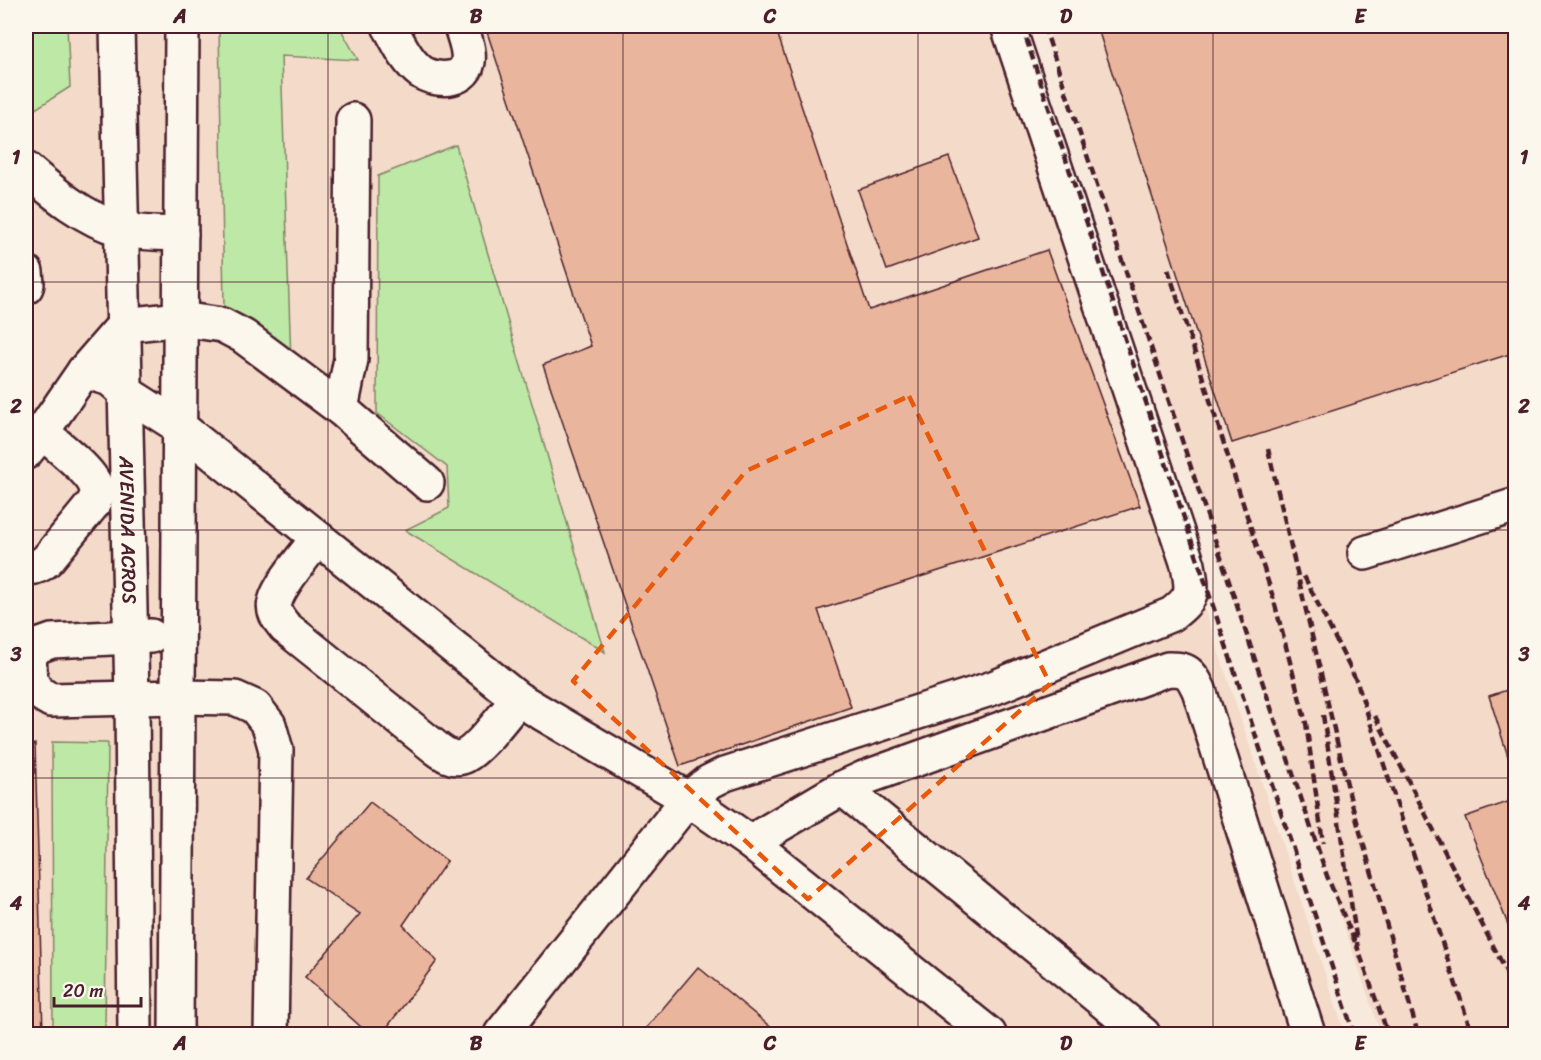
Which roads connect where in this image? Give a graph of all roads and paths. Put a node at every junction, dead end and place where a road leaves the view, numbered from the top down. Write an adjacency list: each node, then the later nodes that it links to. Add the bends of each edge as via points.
1 (117, 26): 8 (street, AVENIDA ACROS)
2 (182, 26): 9 (street)
3 (389, 26): 4 (street, via 420,71 434,78 449,78 468,64)
4 (461, 26)
5 (1008, 26): 30 (street, via 1188,565 1192,586 1188,602 1172,614 993,688 725,774)
6 (353, 120): 16 (street, via 351,359)
7 (26, 170): 8 (street, via 64,201 92,218)
8 (122, 229): 9 (street); 13 (street, AVENIDA ACROS)
9 (181, 234): 12 (street)
10 (26, 272): 11 (street)
11 (26, 287)
12 (180, 319): 13 (street); 16 (street, via 222,325 243,336); 17 (street)
13 (124, 325): 14 (street); 15 (street, AVENIDA ACROS)
14 (84, 371): 15 (street, via 110,379); 18 (street)
15 (125, 392): 17 (street); 24 (street, AVENIDA ACROS)
16 (341, 409): 19 (street)
17 (180, 427): 21 (street); 25 (street)
18 (34, 442): 23 (street, via 87,473 98,493 47,560 39,566)
19 (427, 483)
20 (1515, 505): 22 (street)
21 (317, 539): 28 (street); 28 (street, via 280,590 274,603 275,615 427,741 448,757 460,758 472,752)
22 (1365, 554)
23 (26, 566)
24 (130, 636): 25 (street); 27 (street, AVENIDA ACROS); 27 (street, via 52,641 38,646 29,656 31,683 38,694 51,700)
25 (179, 636): 26 (street)
26 (178, 697): 27 (street); 33 (street); 34 (street, via 235,698 255,707 269,725 274,742)
27 (132, 698): 32 (street, AVENIDA ACROS)
28 (518, 699): 30 (street)
29 (842, 788): 31 (street); 37 (street); 38 (street, via 1168,669 1182,669 1192,675 1199,690)
30 (688, 799): 31 (street); 35 (street)
31 (750, 842): 36 (street)
32 (135, 1035)
33 (176, 1035)
34 (271, 1035)
35 (501, 1035)
36 (989, 1035)
37 (1143, 1035)
38 (1308, 1035)

